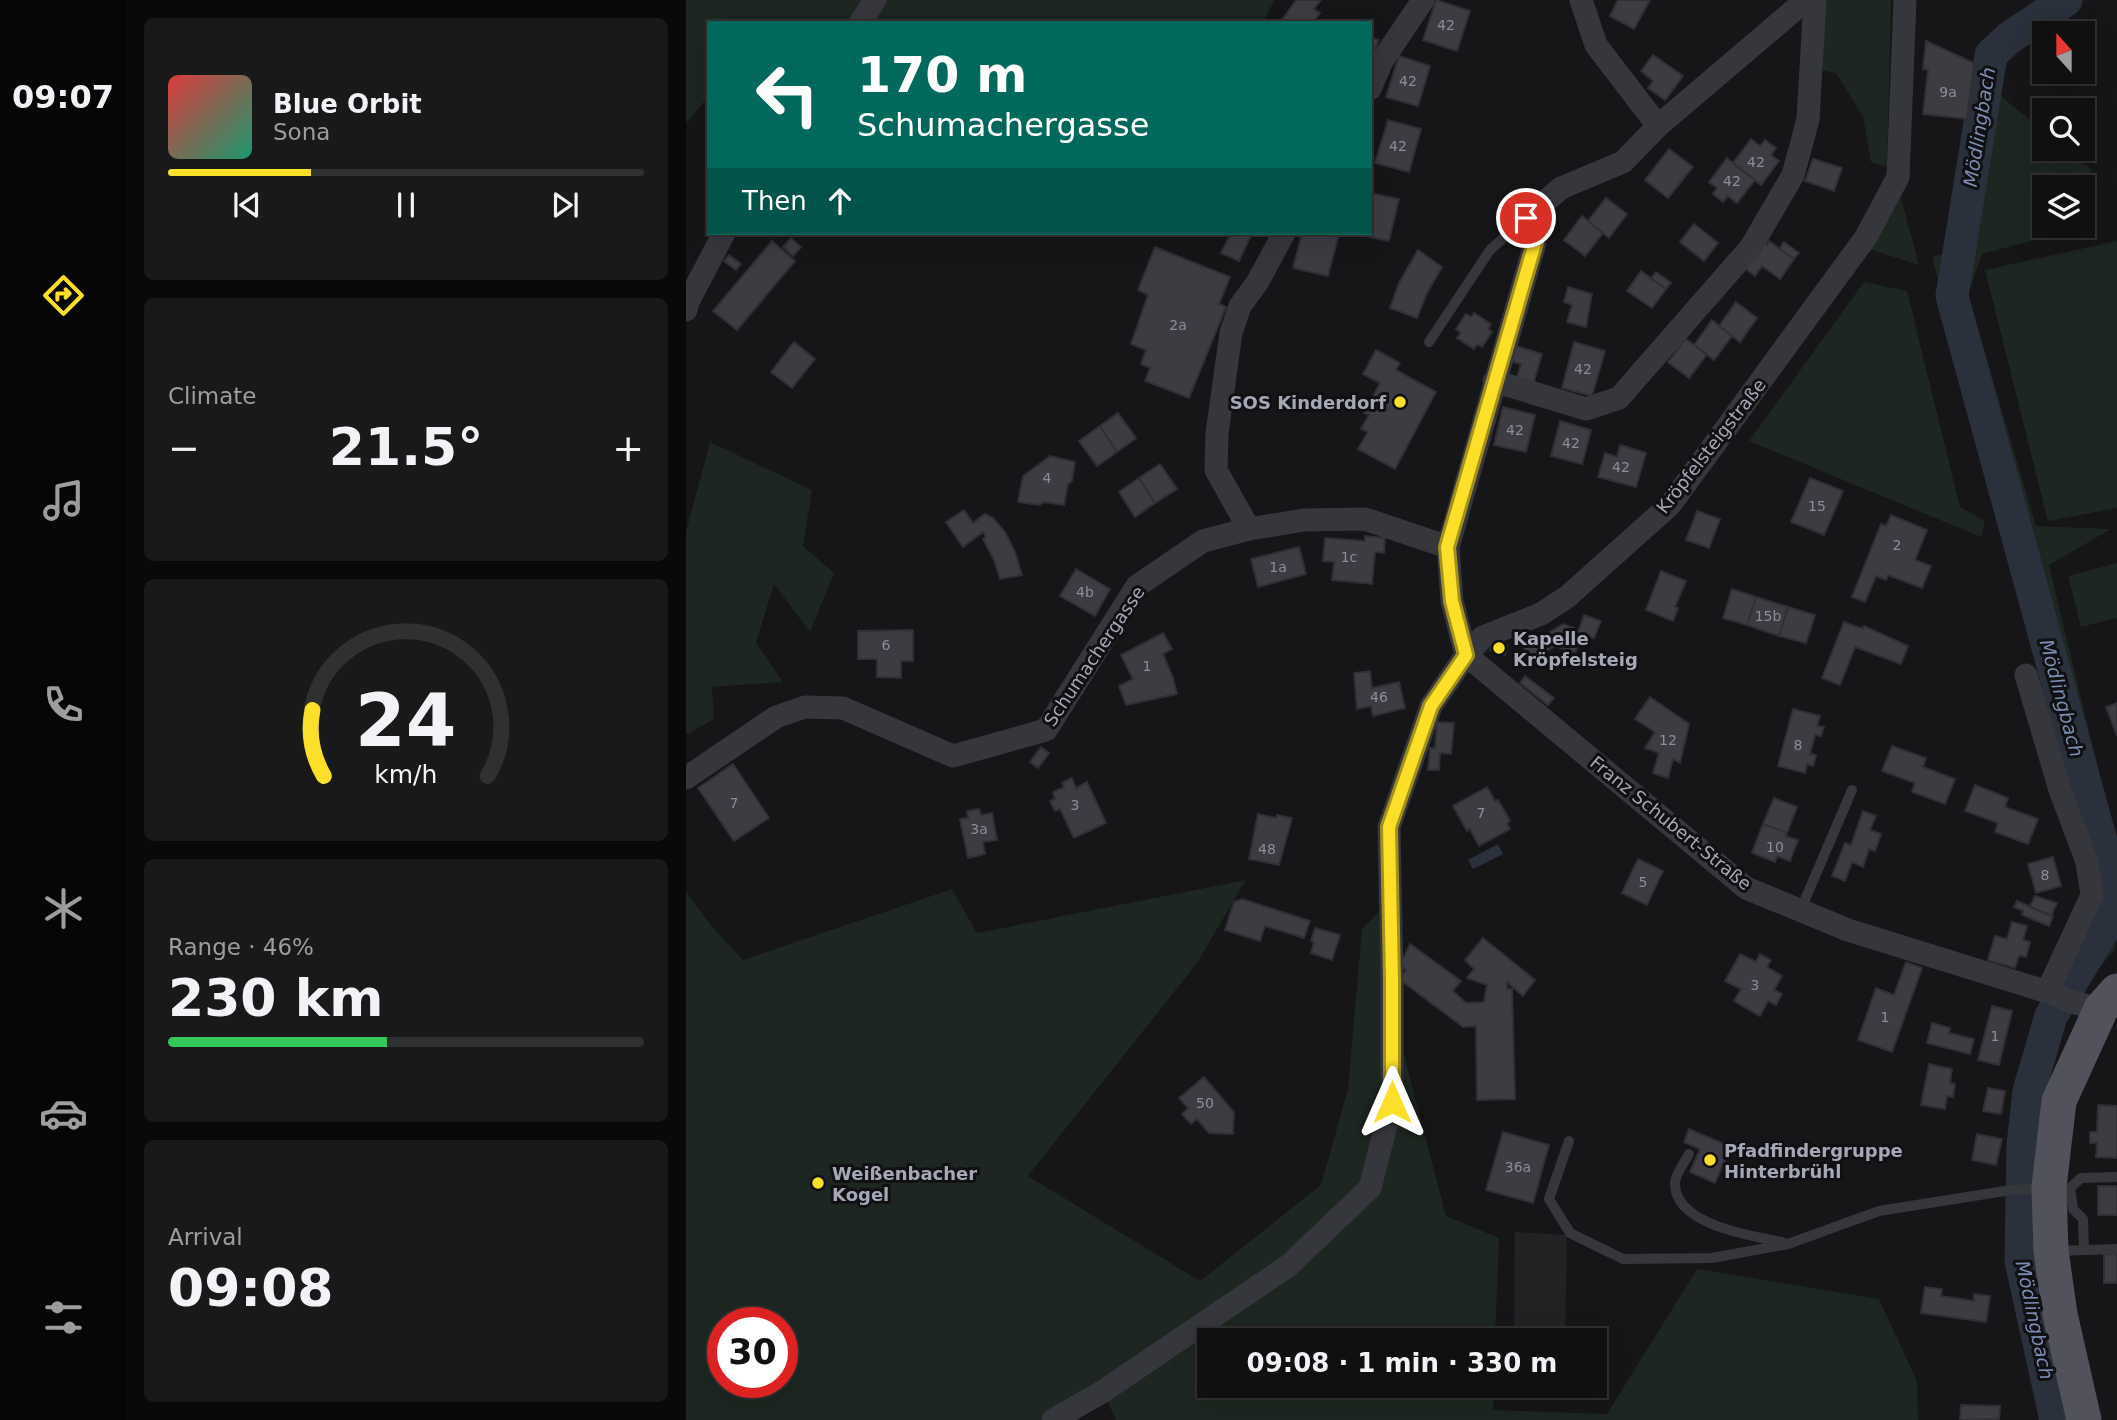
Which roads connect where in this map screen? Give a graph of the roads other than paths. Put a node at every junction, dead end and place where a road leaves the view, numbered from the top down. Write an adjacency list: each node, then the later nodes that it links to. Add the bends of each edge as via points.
1 (875, 0): 6 (street)
2 (1423, 0): 7 (street, via 1382,61)
3 (1581, 0): 8 (street, via 1596,45)
4 (1814, 0): 8 (street, via 1799,6); 14 (street, via 1808,118 1802,142 1793,176 1751,247 1619,398 1586,409)
5 (1905, 0): 17 (street, Kröpfelsteigstraße, via 1898,177 1866,237 1670,505 1567,597 1541,614 1482,637)
6 (861, 21)
7 (1372, 84)
8 (1658, 126): 9 (street, via 1623,162 1561,188)
9 (1526, 218): 13 (lane, via 1490,250); 14 (street, via 1535,243)
10 (723, 235): 12 (street)
11 (1283, 235): 15 (street, via 1240,306 1231,332 1217,433 1216,470)
12 (686, 310)
13 (1429, 342)
14 (1494, 381): 16 (street)
15 (1249, 529): 16 (street, Schumachergasse, via 1304,520 1364,519); 19 (street, Schumachergasse, via 1203,541 1137,586 1046,730 953,755 843,708 805,707 776,717)
16 (1447, 547): 17 (street, via 1452,601)
17 (1466, 655): 21 (street, Franz Schubert-Straße, via 1746,888); 31 (street, Kröpfelsteigstraße, via 1431,706 1389,827 1392,1102 1370,1188 1287,1266 1102,1392)
18 (2026, 675): 22 (street, via 2087,862 2092,895)
19 (686, 778)
20 (1852, 790): 21 (lane)
21 (1801, 909): 22 (street, Franz Schubert-Straße, via 1848,930)
22 (2048, 992): 23 (street, Franz Schubert-Straße)
23 (2097, 1000): 27 (main road, via 2059,1101)
24 (1569, 1141): 28 (lane, via 1549,1199 1570,1233 1623,1259 1712,1258)
25 (1689, 1154): 28 (lane, via 1675,1181 1679,1202 1728,1231)
26 (2117, 1177): 30 (lane, via 2081,1178 2070,1188 2073,1209 2083,1219)
27 (2039, 1188): 28 (lane, via 1879,1211); 30 (main road)
28 (1788, 1244)
29 (2117, 1249): 30 (lane)
30 (2068, 1250): 32 (main road, via 2060,1314)
31 (1053, 1420)
32 (2084, 1420)

